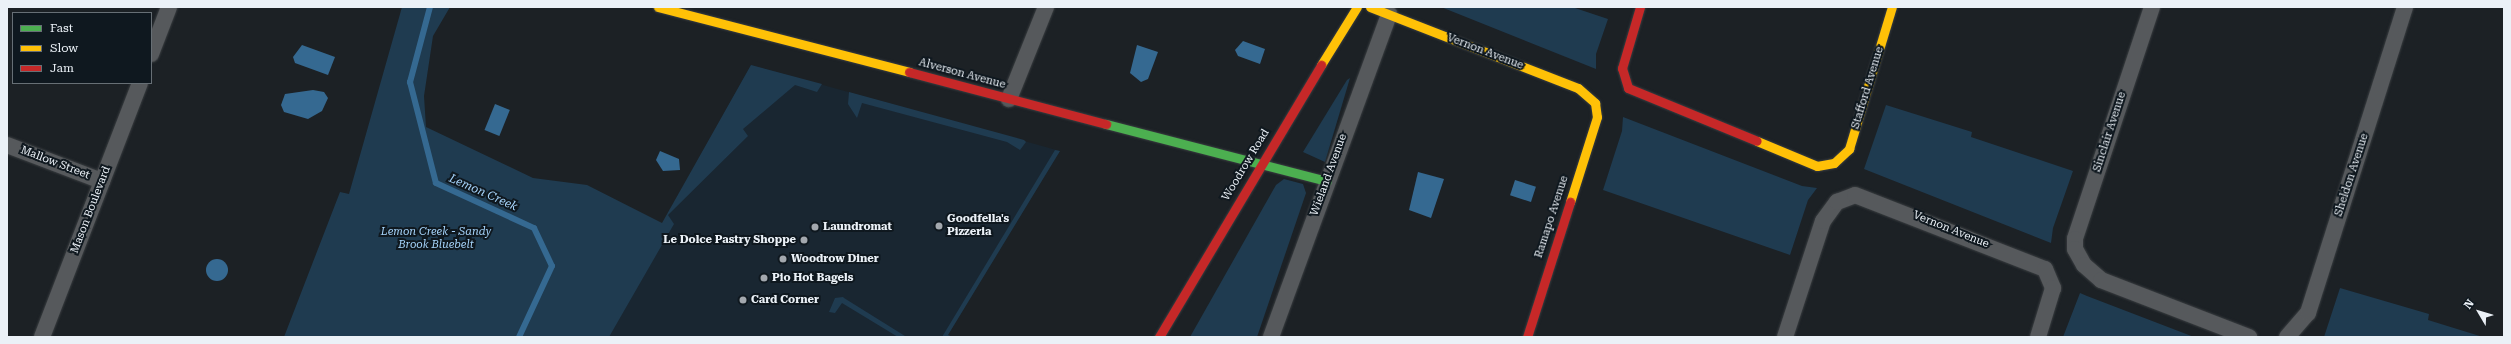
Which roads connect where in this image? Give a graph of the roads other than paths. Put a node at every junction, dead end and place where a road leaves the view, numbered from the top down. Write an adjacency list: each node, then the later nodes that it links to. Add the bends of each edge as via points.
1 (169, 7): 12 (street)
2 (658, 7): 10 (street, Alverson Avenue)
3 (1046, 7): 14 (street)
4 (1357, 7): 17 (street, Woodrow Road)
5 (1370, 7): 11 (street, Vernon Avenue)
6 (1640, 7): 7 (street, Stafford Avenue, via 1622,68 1624,85 1636,95 1814,165 1834,163 1849,149)
7 (1892, 7)
8 (2152, 7): 26 (street, Sinclair Avenue, via 2074,239 2078,258 2101,280)
9 (2405, 7): 27 (street, Sheldon Avenue, via 2308,313)
10 (694, 11): 14 (street, Alverson Avenue)
11 (1389, 14): 15 (street, Vernon Avenue, via 1578,88); 19 (street, Wieland Avenue)
12 (152, 51)
13 (140, 84): 18 (street, Mason Boulevard)
14 (1009, 99): 17 (street, Alverson Avenue)
15 (1595, 103): 23 (street, Ramapo Avenue, via 1597,117)
16 (7, 145): 18 (street, Mallow Street)
17 (1258, 165): 19 (street, Alverson Avenue, via 1291,169); 21 (street, Woodrow Road)
18 (102, 181): 20 (street, Mason Boulevard)
19 (1327, 181): 22 (street, Wieland Avenue)
20 (42, 337)
21 (1159, 337)
22 (1271, 337)
23 (1527, 337)
24 (1785, 337): 25 (street, Vernon Avenue, via 1823,221 1843,198 1855,195 1874,200 2037,264 2052,279 2053,288)
25 (2038, 337)
26 (2249, 337)
27 (2287, 337)

